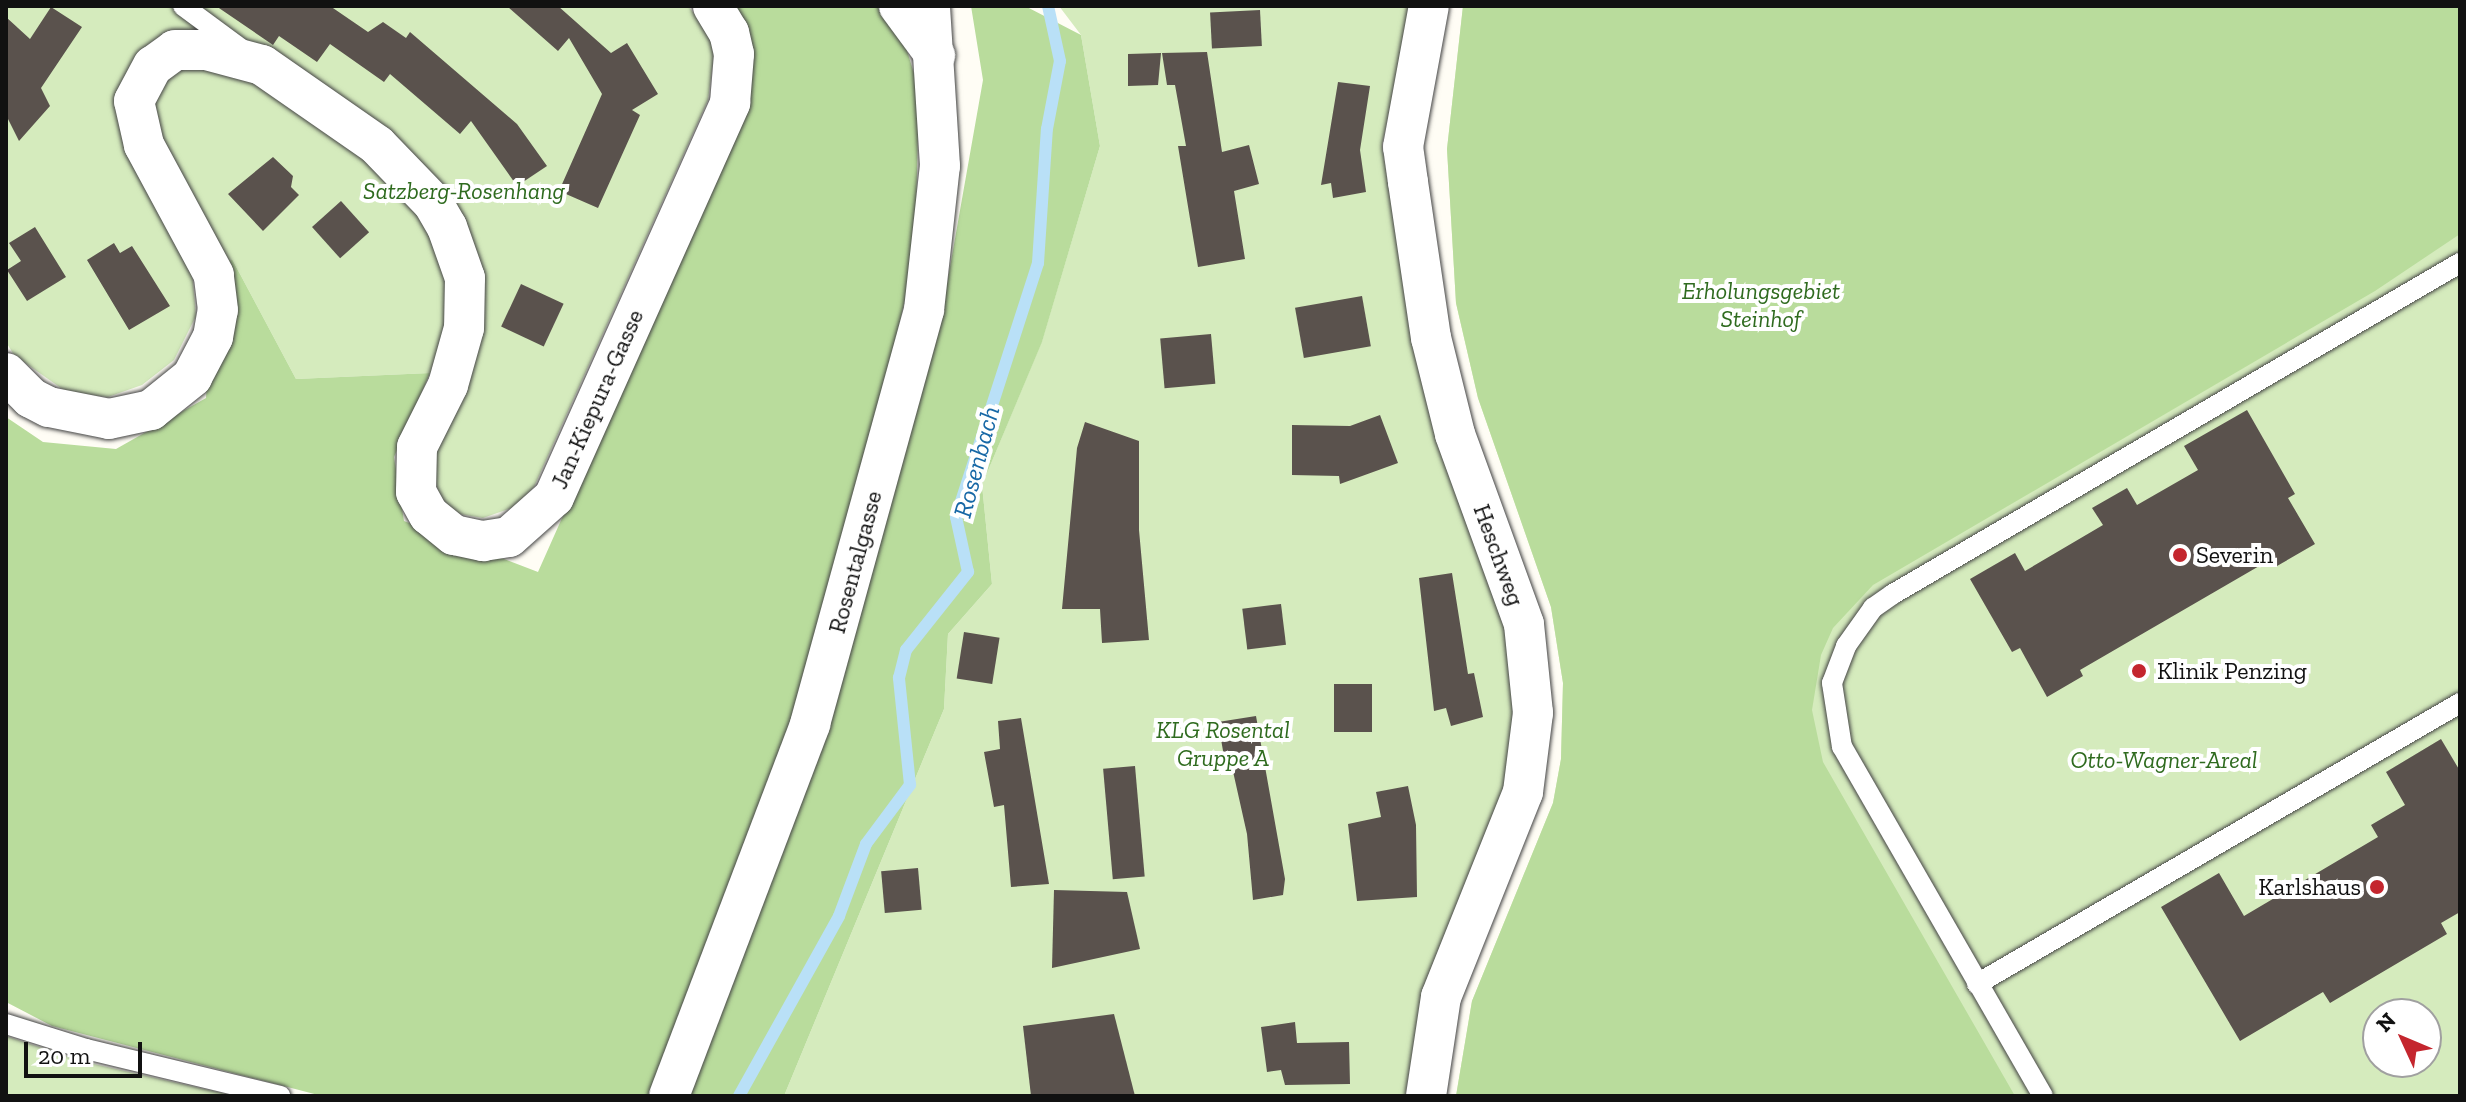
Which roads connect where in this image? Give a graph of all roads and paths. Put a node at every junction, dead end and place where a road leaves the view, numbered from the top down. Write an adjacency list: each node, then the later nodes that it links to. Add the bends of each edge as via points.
1 (183, 6): 7 (lane)
2 (713, 6): 7 (street, Jan-Kiepura-Gasse, via 734,54 730,103 717,135 554,497 526,527 496,540 469,539 439,526 420,503 415,483 417,447 448,385 464,328 465,278 447,227 433,203 377,145)
3 (899, 6): 6 (street)
4 (930, 6): 6 (street, Rosentalgasse)
5 (1429, 6): 15 (street, Heschweg, via 1403,147 1410,198 1431,338 1455,434 1524,624 1533,713 1523,792 1441,997)
6 (937, 58): 14 (street, Rosentalgasse, via 940,166 924,310 810,724)
7 (262, 65): 9 (street, Jan-Kiepura-Gasse, via 206,50 175,50 153,66 134,101 144,145 214,275 218,310 213,337 192,377 151,410 109,419 49,407 31,398)
8 (2460, 263): 11 (lane, via 1893,594 1859,626 1832,683 1842,747)
9 (6, 373)
10 (2460, 703): 11 (lane)
11 (1977, 984): 16 (lane)
12 (6, 1024): 13 (lane)
13 (280, 1096)
14 (669, 1096)
15 (1426, 1096)
16 (2043, 1096)

